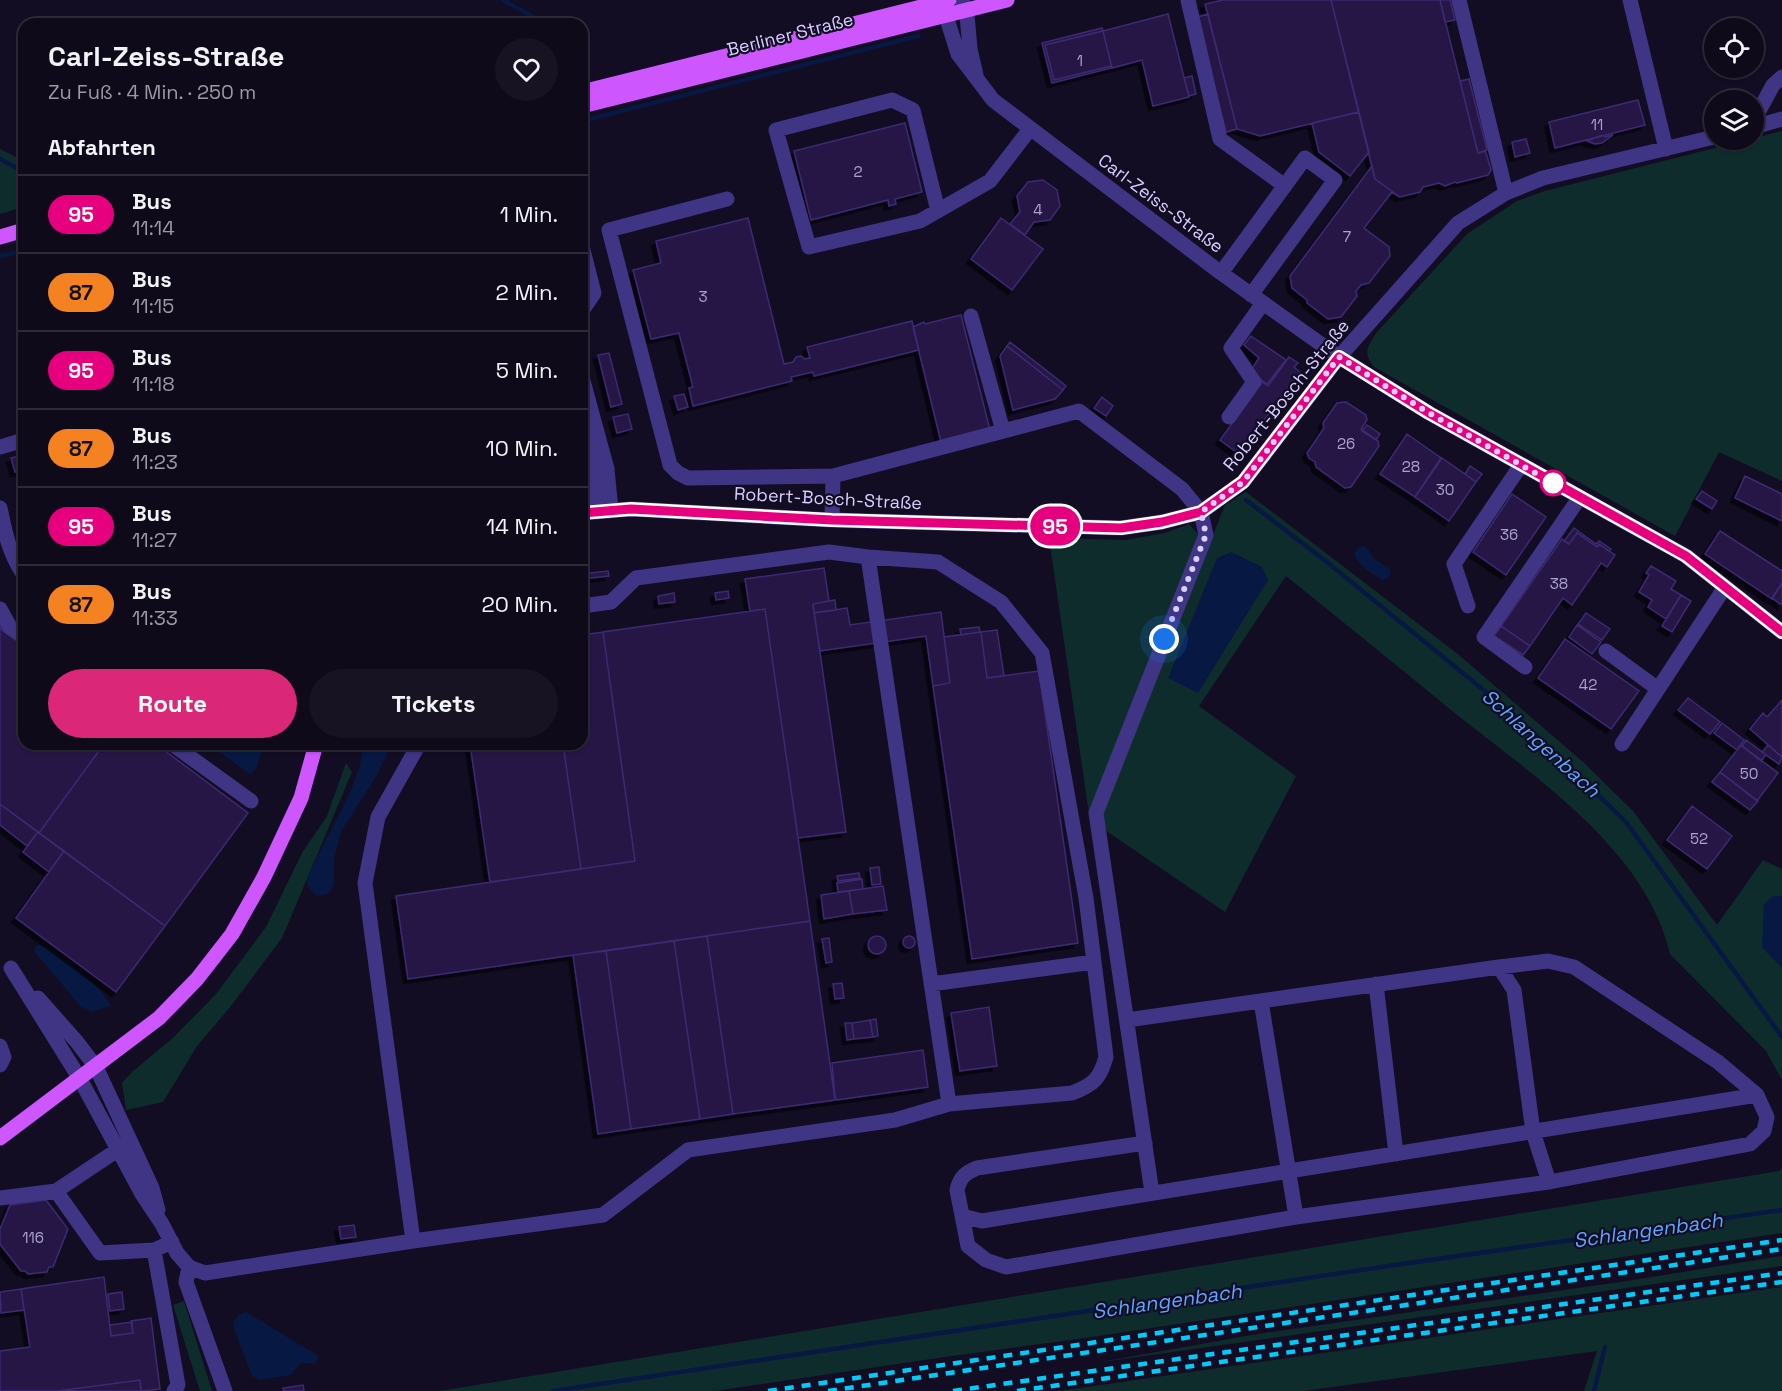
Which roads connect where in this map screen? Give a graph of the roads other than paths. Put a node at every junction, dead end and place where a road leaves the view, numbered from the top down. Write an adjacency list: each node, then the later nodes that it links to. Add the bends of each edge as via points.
1 (1007, 0): 5 (main road, Berliner Straße)
2 (1188, 0): 17 (street, via 1220,139)
3 (1459, 0): 18 (street)
4 (1630, 0): 16 (street)
5 (964, 5): 6 (main road, Berliner Straße); 8 (street, Carl-Zeiss-Straße)
6 (945, 6): 8 (street, Carl-Zeiss-Straße, via 958,54); 9 (main road, Berliner Straße); 11 (main road, Berliner Straße)
7 (1782, 77): 10 (street)
8 (979, 84): 14 (street, Carl-Zeiss-Straße)
9 (588, 91)
10 (1764, 102)
11 (588, 104)
12 (1782, 119): 13 (street)
13 (1764, 124)
14 (1030, 129): 20 (street, via 990,181); 26 (street, Carl-Zeiss-Straße)
15 (1704, 140): 16 (street, Robert-Bosch-Straße)
16 (1666, 149): 18 (street, Robert-Bosch-Straße, via 1543,178)
17 (1285, 186): 26 (street); 27 (street, via 1305,158 1335,180)
18 (1506, 193): 30 (street, Robert-Bosch-Straße, via 1458,224)
19 (727, 200): 38 (street, via 609,231 670,465 688,478)
20 (938, 211): 20 (street, via 920,221 809,247 776,130 892,100 913,110)
21 (18, 232): 22 (main road)
22 (0, 237)
23 (18, 240): 24 (main road)
24 (0, 243)
25 (588, 269): 28 (street, via 594,292)
26 (1221, 273): 27 (street, Carl-Zeiss-Straße)
27 (1257, 299): 30 (street, Carl-Zeiss-Straße); 32 (street, via 1231,348 1254,382)
28 (588, 302)
29 (971, 316): 33 (street)
30 (1339, 357): 37 (street, Carl-Zeiss-Straße); 42 (street, Robert-Bosch-Straße, via 1243,482)
31 (588, 399): 41 (street, via 607,469)
32 (1229, 417)
33 (1003, 431): 38 (street); 42 (street, via 1079,411 1182,489)
34 (18, 442): 35 (street)
35 (0, 447)
36 (588, 451): 41 (street, via 595,476)
37 (1521, 465): 39 (street, Carl-Zeiss-Straße); 48 (street, via 1454,564)
38 (833, 476): 43 (street)
39 (1580, 497): 46 (street, Carl-Zeiss-Straße, via 1686,556); 53 (street, via 1484,637)
40 (0, 507): 45 (street, via 8,546)
41 (596, 511): 43 (street, Robert-Bosch-Straße, via 711,512)
42 (1201, 512): 43 (street, Robert-Bosch-Straße, via 1121,528); 66 (street, via 1206,535 1096,813)
43 (832, 520)
44 (868, 557): 47 (street, via 829,552 636,578 611,602); 60 (street, via 938,562 1001,602 1042,653); 63 (street)
45 (18, 564)
46 (1725, 587): 50 (street, Carl-Zeiss-Straße); 54 (street)
47 (588, 605)
48 (1468, 606)
49 (0, 609): 51 (street)
50 (1782, 632)
51 (18, 633)
52 (1606, 651): 54 (street)
53 (1525, 667)
54 (1658, 689): 55 (street)
55 (1622, 744)
56 (180, 750): 59 (street)
57 (314, 750): 71 (main road, via 301,798 232,934 197,979 159,1018)
58 (416, 750): 87 (street, via 378,817 365,883)
59 (251, 801)
60 (1094, 962): 63 (street); 69 (street)
61 (5, 963): 71 (street); 72 (street)
62 (1500, 967): 64 (street); 73 (street, via 1548,962 1574,968 1719,1062); 75 (street, via 1514,990)
63 (931, 984): 74 (street)
64 (1376, 984): 65 (street); 79 (street)
65 (1261, 1001): 66 (street); 80 (street)
66 (1126, 1020): 68 (street)
67 (0, 1046): 70 (street, via 4,1057)
68 (1131, 1052): 69 (street); 77 (street)
69 (1106, 1057): 74 (street, via 1097,1078 1072,1093)
70 (0, 1065)
71 (96, 1067): 72 (main road); 78 (street)
72 (80, 1079): 76 (main road); 78 (street)
73 (1757, 1095): 75 (street); 81 (street, via 1767,1117 1764,1131 1750,1144)
74 (949, 1104): 87 (street, via 896,1120 688,1150 603,1215)
75 (1533, 1132): 79 (street); 81 (street)
76 (0, 1138)
77 (1145, 1143): 83 (street); 85 (street, via 977,1168 959,1181 958,1206)
78 (124, 1146): 82 (street); 88 (street, via 152,1188 162,1224)
79 (1396, 1154): 80 (street)
80 (1288, 1171): 83 (street); 86 (street)
81 (1549, 1182): 86 (street)
82 (56, 1191): 84 (street); 89 (street, via 100,1253)
83 (1152, 1193): 85 (street, via 982,1221)
84 (0, 1198)
85 (962, 1216): 86 (street, via 968,1246 986,1260 1006,1267)
86 (1296, 1217)
87 (413, 1241): 90 (street, via 205,1273)
88 (172, 1242): 89 (street); 90 (street)
89 (154, 1250): 91 (street, via 178,1385)
90 (189, 1267): 92 (street, via 186,1282)
91 (174, 1391)
92 (225, 1391)

